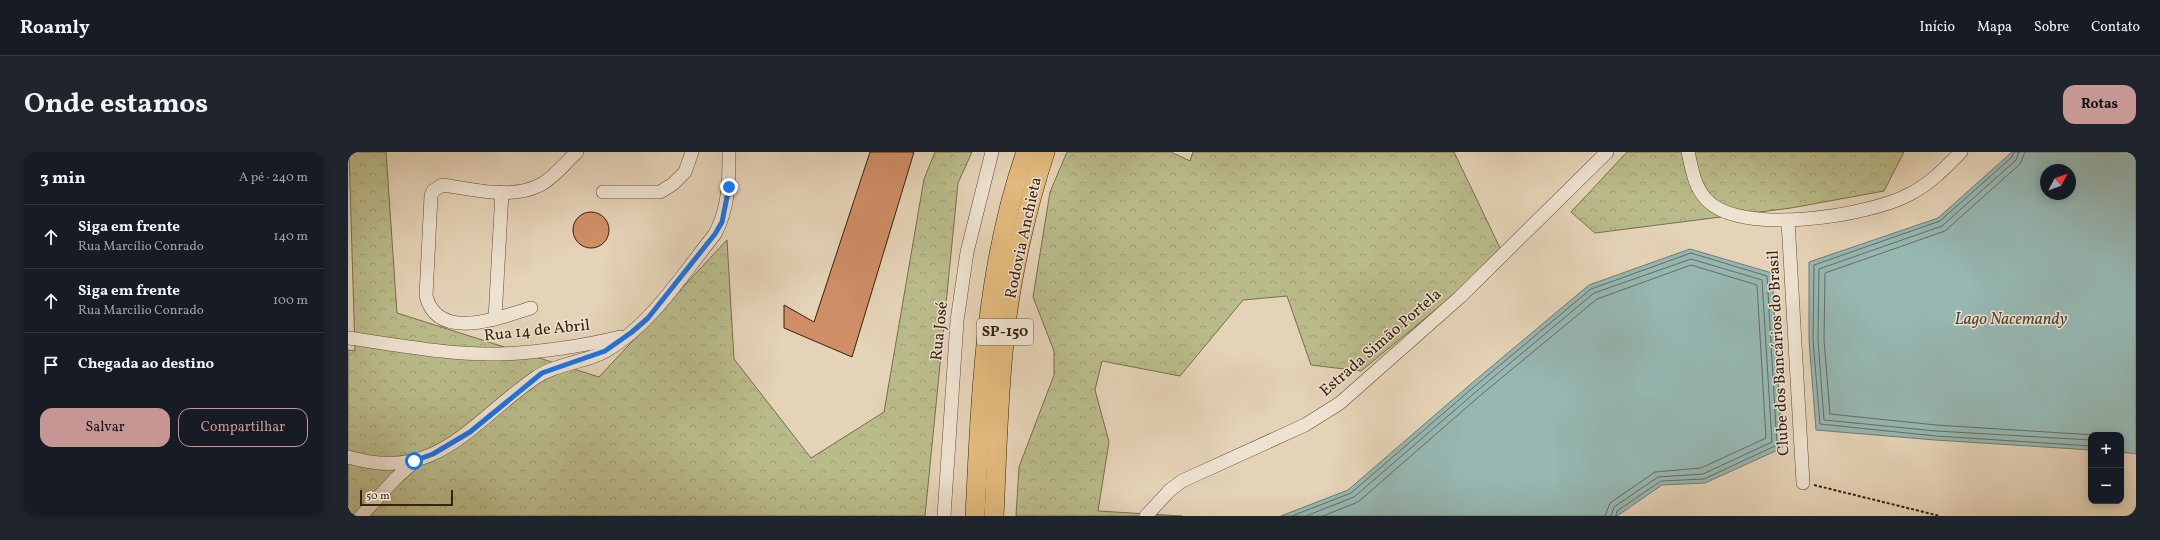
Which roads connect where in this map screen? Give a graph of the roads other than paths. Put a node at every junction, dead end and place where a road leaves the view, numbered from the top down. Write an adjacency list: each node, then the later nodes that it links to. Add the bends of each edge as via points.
1 (576, 152): 10 (street, via 541,184 526,191)
2 (692, 152): 11 (street, via 685,172 660,192)
3 (729, 152): 15 (street, via 729,187 722,222 648,318)
4 (992, 152): 21 (street, Rua José, via 967,252 957,321)
5 (1026, 152): 22 (highway, Rodovia Anchieta / SP-150, via 1009,208 989,316)
6 (1045, 152): 23 (highway, Rodovia Anchieta / SP-150, via 1036,178 1016,267 1005,332)
7 (1607, 152): 24 (street, Estrada Simão Portela, via 1460,297 1340,403 1305,425 1182,481)
8 (1688, 152): 12 (street, via 1696,184 1707,200 1721,211)
9 (1961, 152): 12 (street, via 1936,177 1909,195 1882,206 1854,213)
10 (502, 192): 14 (street); 14 (street, via 442,185 431,196 426,296 428,303 439,316 460,323 473,324)
11 (604, 192)
12 (1788, 221): 19 (street, Clube dos Bancários do Brasil)
13 (531, 308): 14 (street)
14 (495, 319)
15 (632, 332): 16 (street, Rua 14 de Abril, via 604,341 500,354 440,350); 18 (street, via 605,351 542,373 470,432 446,447)
16 (348, 338)
17 (348, 457): 18 (street, via 379,463 397,464)
18 (414, 461): 20 (street)
19 (1803, 483)
20 (361, 516)
21 (944, 516)
22 (975, 516)
23 (994, 516)
24 (1146, 516)

